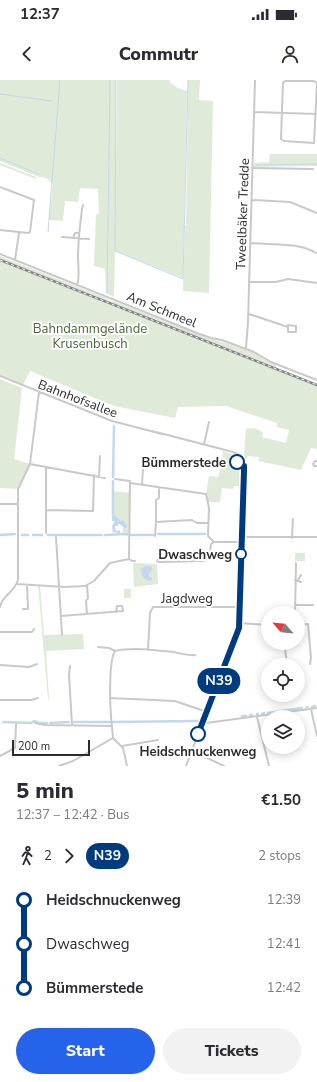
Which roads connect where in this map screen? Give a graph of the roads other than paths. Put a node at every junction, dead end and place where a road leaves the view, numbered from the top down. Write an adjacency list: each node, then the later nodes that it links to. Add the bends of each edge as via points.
1 (255, 80): 2 (street, Tweelbäker Tredde)
2 (254, 112): 3 (street); 5 (street, Tweelbäker Tredde)
3 (282, 113): 4 (street); 4 (street, via 282,141 308,142 314,142); 4 (street, via 283,83 292,81 317,83)
4 (316, 114)
5 (252, 168): 6 (street); 8 (street, Tweelbäker Tredde)
6 (313, 169)
7 (0, 187): 12 (street, via 34,200 32,230 28,233)
8 (252, 200): 10 (street, via 290,202); 18 (street, Tweelbäker Tredde)
9 (83, 205): 13 (street)
10 (317, 213)
11 (0, 230): 12 (street)
12 (19, 233): 21 (street)
13 (80, 233): 15 (street, via 76,233); 16 (street)
14 (62, 237): 15 (street)
15 (73, 238): 16 (street)
16 (79, 238): 17 (street); 24 (street)
17 (89, 239)
18 (250, 243): 19 (street, via 294,246); 22 (street, Tweelbäker Tredde)
19 (316, 253)
20 (0, 254): 21 (street, Am Schmeel)
21 (15, 260): 24 (street, Am Schmeel)
22 (249, 282): 23 (street, via 276,282 288,279); 25 (street, Tweelbäker Tredde)
23 (317, 283)
24 (77, 285): 27 (street, Am Schmeel, via 197,333)
25 (248, 314): 26 (street); 27 (street, Tweelbäker Tredde)
26 (288, 328): 26 (street, via 288,332 296,332 296,326 288,325)
27 (246, 348): 29 (street, Am Schmeel, via 271,362)
28 (0, 376): 30 (street, Bahnhofsallee)
29 (317, 380)
30 (39, 392): 32 (street, Bahnhofsallee, via 112,421); 36 (street)
31 (209, 422): 32 (street)
32 (203, 444): 33 (street, Bahnhofsallee)
33 (239, 454): 37 (street); 37 (street, via 235,458)
34 (100, 456): 42 (street)
35 (317, 461): 38 (street, via 313,464)
36 (30, 464): 39 (street); 49 (street, via 18,489)
37 (244, 466): 57 (street)
38 (317, 466)
39 (46, 467): 41 (street); 50 (street)
40 (143, 467): 46 (street)
41 (94, 475): 42 (street); 50 (street, via 93,511)
42 (99, 476): 43 (street)
43 (105, 478)
44 (115, 479): 45 (street)
45 (130, 483): 46 (street); 62 (street)
46 (142, 485): 47 (street)
47 (159, 488): 52 (street); 53 (street, via 206,494 209,508)
48 (0, 504): 49 (street)
49 (18, 504): 69 (street)
50 (46, 510): 54 (street)
51 (293, 519): 59 (street)
52 (156, 522): 53 (street, via 192,520 197,523); 55 (street)
53 (208, 523): 60 (street, via 208,536)
54 (46, 533)
55 (156, 536)
56 (56, 537): 72 (street)
57 (242, 537): 59 (street); 61 (street)
58 (317, 537): 59 (street)
59 (292, 538)
60 (214, 542): 61 (street); 64 (street, via 211,544 207,560)
61 (242, 542): 77 (street)
62 (129, 558): 63 (street); 70 (street, via 110,563)
63 (135, 561)
64 (164, 561)
65 (296, 563): 67 (street)
66 (301, 575): 67 (street)
67 (296, 580): 68 (street); 74 (street)
68 (301, 582)
69 (17, 584): 71 (street); 73 (street)
70 (87, 585): 72 (street); 80 (street)
71 (27, 586): 72 (street); 78 (street, via 28,609)
72 (60, 586): 81 (street)
73 (0, 603): 76 (street)
74 (295, 605): 75 (street)
75 (313, 605)
76 (0, 607)
77 (240, 607): 82 (street); 89 (street, Jagdweg, via 153,607 150,613)
78 (22, 609)
79 (116, 612): 80 (street)
80 (87, 614): 81 (street)
81 (61, 616): 87 (street)
82 (240, 623): 83 (street); 101 (street)
83 (261, 624)
84 (305, 624): 93 (street, via 308,624)
85 (34, 629): 86 (street, via 32,632)
86 (0, 632)
87 (62, 635)
88 (98, 647): 90 (street)
89 (148, 650): 90 (street); 91 (street)
90 (116, 651): 97 (street, via 113,657)
91 (194, 655)
92 (37, 664): 94 (street)
93 (310, 664)
94 (0, 665)
95 (70, 666): 106 (street)
96 (38, 698): 98 (street)
97 (110, 698): 101 (street, via 175,701); 107 (street)
98 (0, 700)
99 (317, 708): 100 (street)
100 (311, 709): 102 (street); 108 (street)
101 (207, 712): 104 (street)
102 (257, 717): 104 (street); 118 (street)
103 (35, 723): 106 (street)
104 (203, 723): 116 (street)
105 (16, 724): 113 (street, via 15,748)
106 (72, 725): 107 (street)
107 (112, 726): 109 (street)
108 (317, 736)
109 (113, 738): 111 (street); 114 (street, via 73,761)
110 (158, 740): 111 (street)
111 (122, 746): 115 (street)
112 (199, 754): 117 (street)
113 (0, 756)
114 (59, 766)
115 (128, 766)
116 (186, 766)
117 (224, 766)
118 (269, 766)

